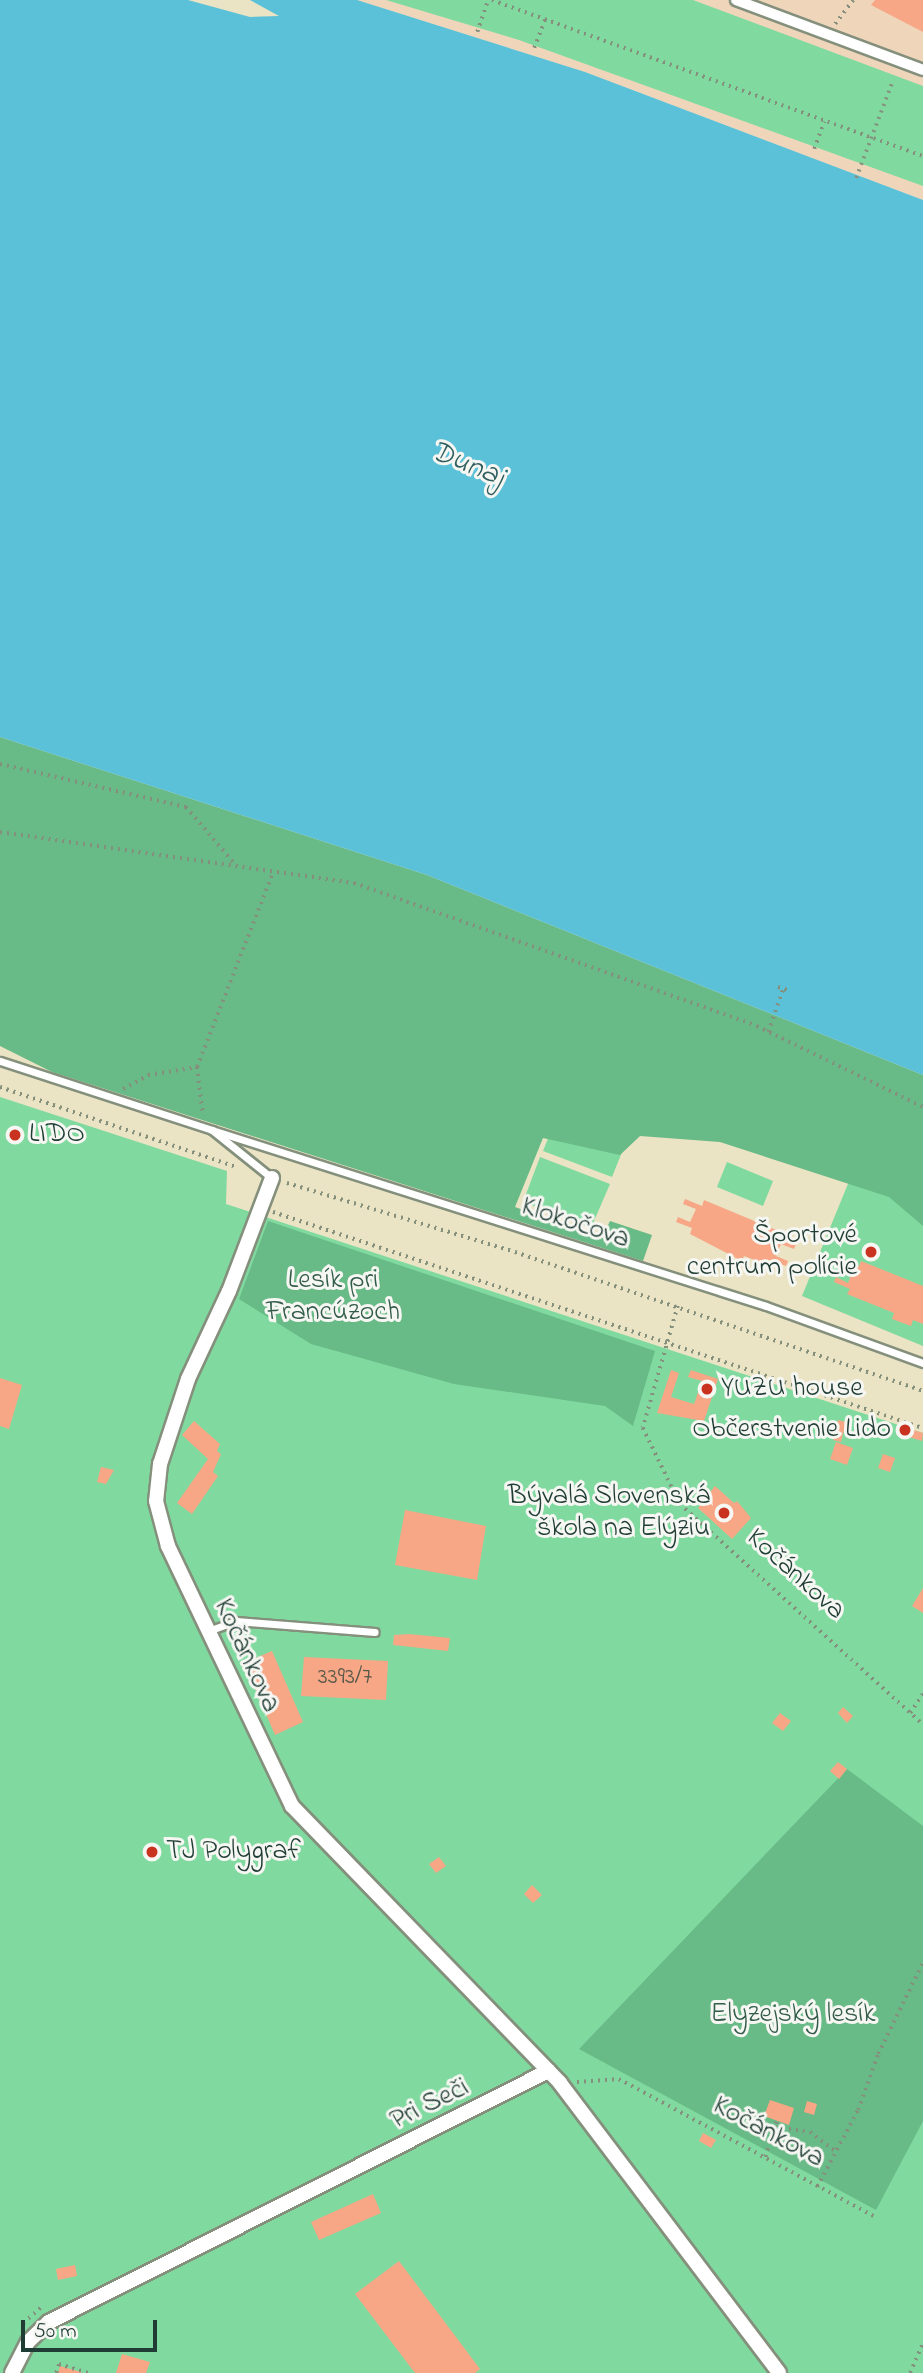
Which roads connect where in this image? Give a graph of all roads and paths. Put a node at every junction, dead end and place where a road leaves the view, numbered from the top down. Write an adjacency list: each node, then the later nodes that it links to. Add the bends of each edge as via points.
1 (490, 0): 4 (path); 5 (path)
2 (736, 0): 6 (street)
3 (853, 0): 6 (path)
4 (546, 16): 7 (path); 10 (path)
5 (477, 32)
6 (828, 34): 8 (street)
7 (534, 48)
8 (923, 70)
9 (892, 80): 13 (path, bridge)
10 (824, 122): 11 (path); 12 (path)
11 (814, 149)
12 (923, 156)
13 (856, 178)
14 (0, 764): 16 (path, via 186,807)
15 (0, 832): 16 (path)
16 (238, 866): 17 (path)
17 (273, 872): 21 (path, via 354,883); 23 (path)
18 (778, 987): 19 (path)
19 (783, 989): 20 (path); 21 (path)
20 (790, 991)
21 (768, 1032): 26 (path)
22 (0, 1060): 25 (lane, Klokočova)
23 (197, 1067): 25 (path, via 148,1075); 27 (path)
24 (0, 1087): 28 (path)
25 (108, 1097): 27 (lane, Klokočova)
26 (923, 1107)
27 (208, 1129): 29 (lane); 33 (lane, Klokočova, via 765,1306)
28 (246, 1170)
29 (272, 1178): 30 (street, Kočánkova); 31 (path, Klokočova)
30 (263, 1205): 32 (path, via 278,1216); 36 (street, Kočánkova, via 188,1379 155,1492 168,1546)
31 (678, 1306): 32 (path, Kočánkova); 34 (path, Klokočova)
32 (667, 1342): 35 (path); 39 (path, Kočánkova, via 643,1428 680,1504)
33 (923, 1363)
34 (923, 1391)
35 (923, 1428)
36 (207, 1632): 37 (lane, via 236,1621); 42 (street, Kočánkova, via 292,1806)
37 (375, 1632)
38 (923, 1694): 39 (path)
39 (910, 1713): 40 (path, Kočánkova)
40 (923, 1724)
41 (923, 1962): 46 (path, via 882,2045 858,2110)
42 (548, 2071): 43 (street); 51 (street, Pri Seči, via 49,2322 27,2342)
43 (560, 2083): 47 (path, Kočánkova, via 620,2079); 54 (street)
44 (777, 2120): 45 (path)
45 (775, 2127): 46 (path, via 810,2132); 47 (path)
46 (835, 2151): 48 (path)
47 (765, 2157): 48 (path, Kočánkova)
48 (817, 2187): 49 (path, Kočánkova)
49 (873, 2216)
50 (923, 2343): 55 (path)
51 (12, 2373)
52 (56, 2373): 53 (path, via 59,2364)
53 (89, 2373)
54 (779, 2373)
55 (910, 2373)

